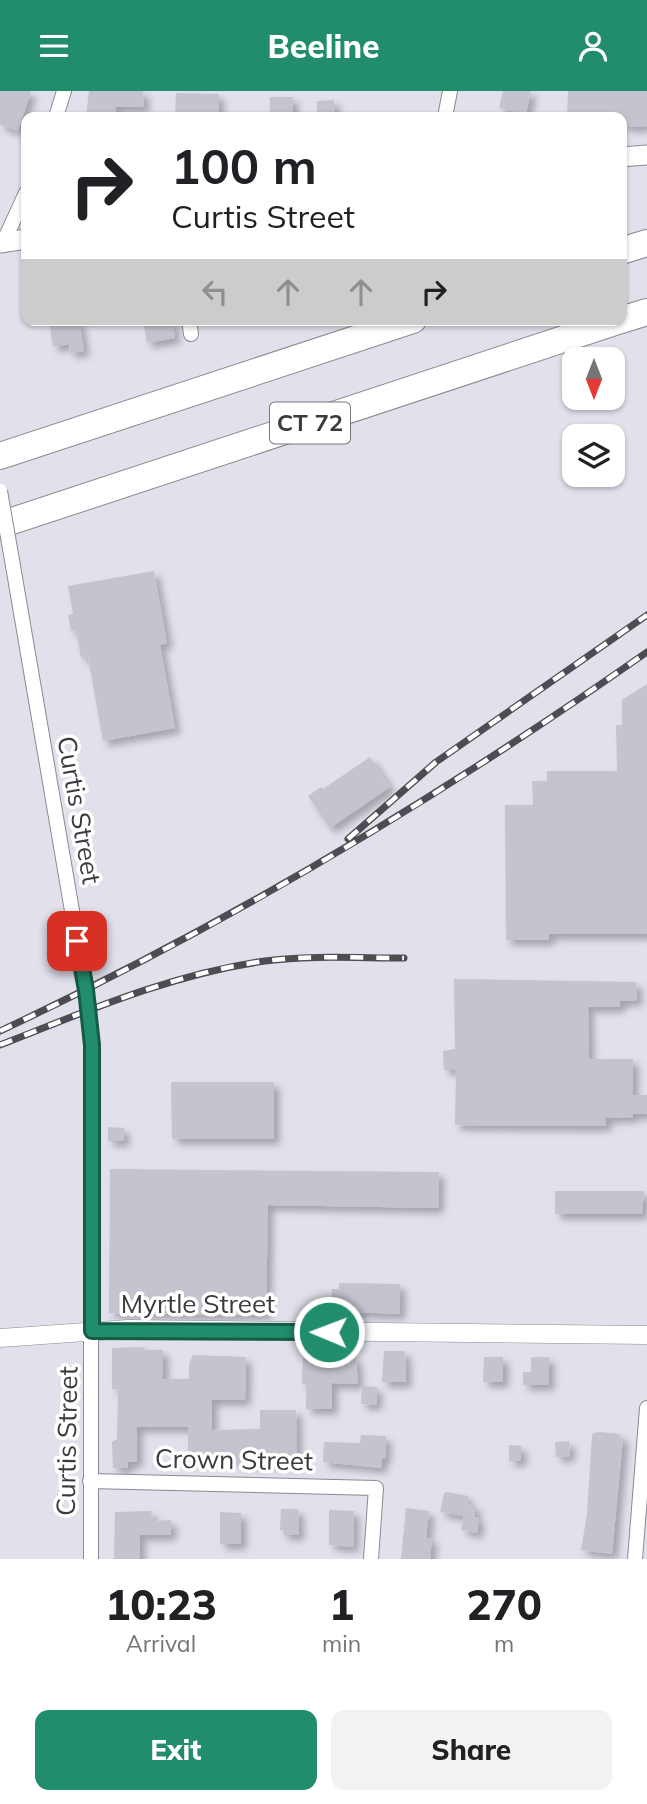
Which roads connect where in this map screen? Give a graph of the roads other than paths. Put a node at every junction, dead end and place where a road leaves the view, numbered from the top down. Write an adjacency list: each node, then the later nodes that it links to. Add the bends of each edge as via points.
1 (64, 91): 3 (street)
2 (450, 91): 4 (street)
3 (58, 112)
4 (446, 112)
5 (647, 155): 6 (main road)
6 (627, 157)
7 (21, 203): 9 (street)
8 (21, 240): 9 (main road)
9 (2, 243)
10 (647, 243): 11 (highway)
11 (627, 249)
12 (647, 311): 13 (highway, CT 72)
13 (627, 318)
14 (395, 326): 16 (highway, CT 72)
15 (603, 326): 18 (highway, CT 72)
16 (0, 456)
17 (0, 491): 19 (street, Curtis Street, bridge, via 89,1010)
18 (0, 525)
19 (92, 1331): 20 (street, Myrtle Street); 21 (street, Myrtle Street); 23 (street, Curtis Street)
20 (647, 1335)
21 (0, 1338)
22 (647, 1408): 26 (street)
23 (90, 1481): 24 (street, Curtis Street); 25 (street, Crown Street, via 376,1488)
24 (91, 1559)
25 (371, 1559)
26 (635, 1559)

